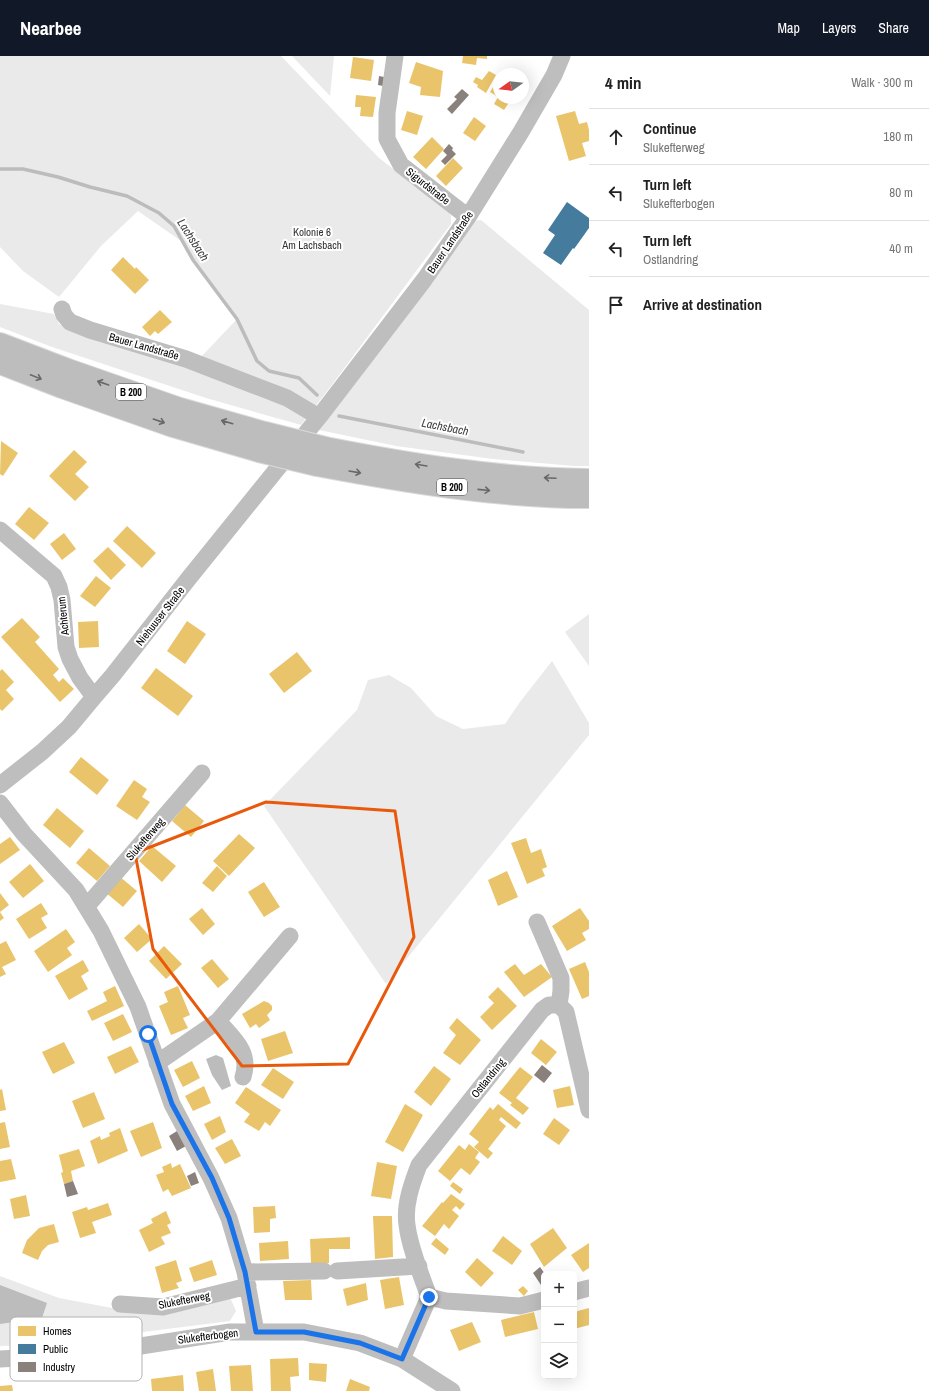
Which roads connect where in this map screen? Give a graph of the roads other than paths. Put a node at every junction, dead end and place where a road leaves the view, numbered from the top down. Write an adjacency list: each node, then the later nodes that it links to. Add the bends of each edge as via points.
1 (395, 56): 3 (street, Sigurdstraße, via 387,113 387,139 401,165)
2 (562, 56): 3 (street, Bauer Landstraße, via 554,75)
3 (468, 217): 7 (street, Bauer Landstraße, via 424,280)
4 (62, 309): 7 (street, Bauer Landstraße, via 70,322 186,359 287,398)
5 (0, 344): 9 (highway, B 200, one-way to 5, via 177,408)
6 (0, 362): 9 (highway, B 200, one-way to 9, via 173,426)
7 (319, 417): 8 (street, Bauer Landstraße)
8 (306, 434): 14 (street, Niehuuser Straße)
9 (262, 442): 10 (highway, B 200, bridge)
10 (321, 457): 11 (highway, B 200, one-way to 10, via 451,470 384,459); 12 (highway, B 200, one-way to 12, via 383,477 520,494)
11 (589, 480)
12 (589, 497)
13 (0, 530): 14 (street, Achterum, via 54,576 60,587 66,647 80,678)
14 (94, 697): 16 (street, Niehuuser Straße, via 69,727 42,752)
15 (202, 773): 18 (street, Slukefterweg)
16 (0, 784)
17 (0, 803): 18 (street)
18 (87, 906): 23 (street, via 102,931 138,1007)
19 (537, 922): 21 (street, via 561,978)
20 (290, 936): 22 (street)
21 (559, 1005): 25 (street, via 566,1012); 26 (street, Ostlandring, via 549,1005 542,1010 419,1165 412,1182 407,1212 408,1232)
22 (218, 1021): 23 (street); 24 (street, via 245,1057 246,1068)
23 (157, 1063): 27 (street, via 172,1104 212,1178 229,1218)
24 (243, 1077)
25 (589, 1110)
26 (419, 1266): 27 (street, Slukefterweg); 30 (street, Ostlandring)
27 (247, 1279): 32 (street, Slukefterweg, via 163,1307); 33 (street)
28 (589, 1288): 29 (street)
29 (577, 1291)
30 (429, 1297): 31 (street, via 446,1301 520,1306); 37 (street)
31 (541, 1301)
32 (120, 1304)
33 (256, 1332): 34 (street, Slukefterbogen, via 230,1332); 37 (street, Slukefterbogen, via 304,1332 360,1343)
34 (142, 1346)
35 (10, 1358): 36 (street, Slukefterbogen)
36 (0, 1359)
37 (402, 1359): 38 (street, Slukefterbogen)
38 (452, 1391)

